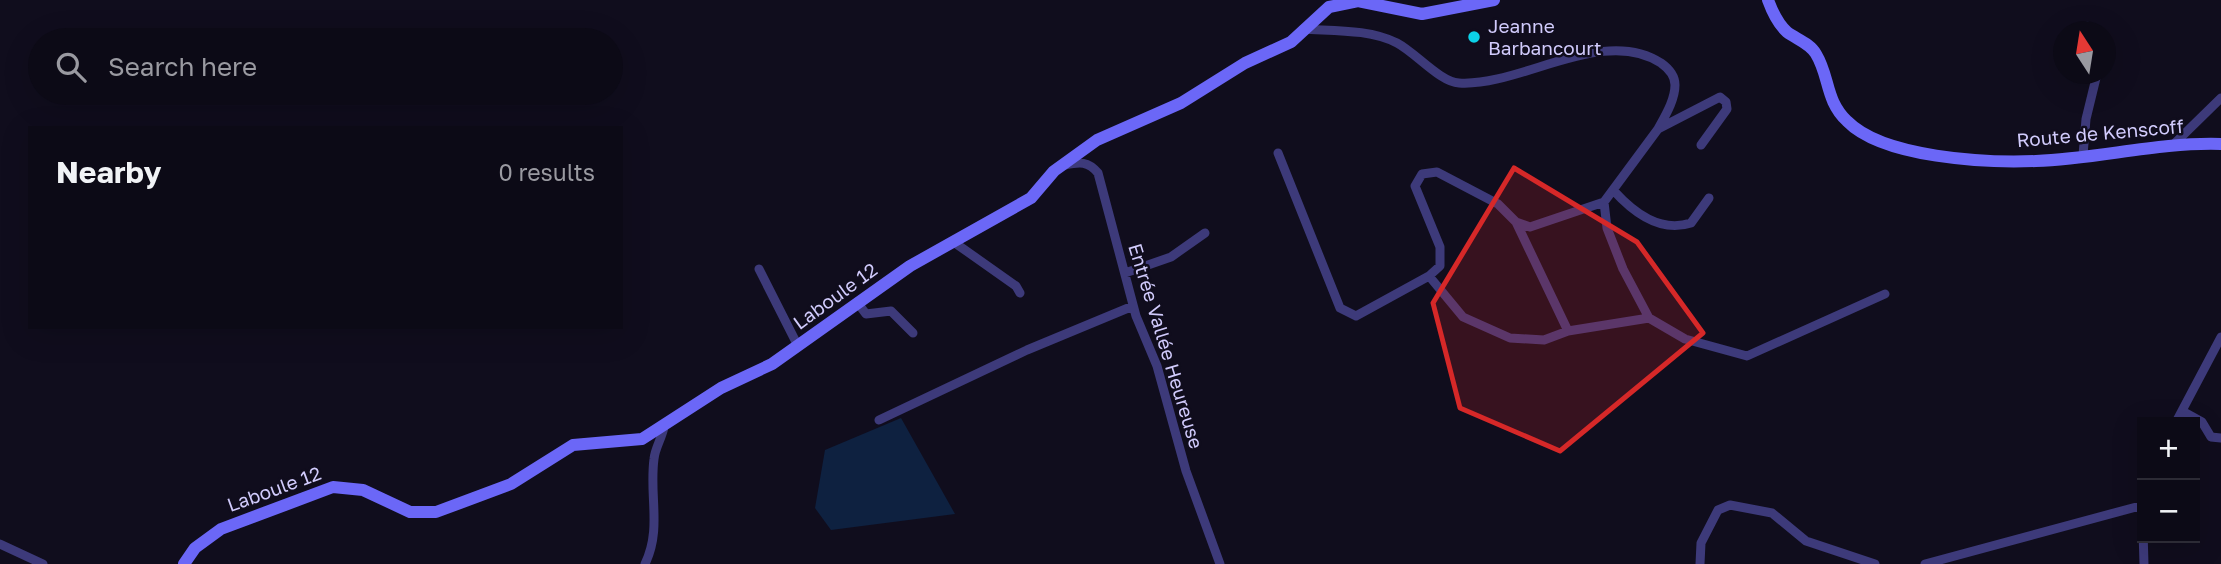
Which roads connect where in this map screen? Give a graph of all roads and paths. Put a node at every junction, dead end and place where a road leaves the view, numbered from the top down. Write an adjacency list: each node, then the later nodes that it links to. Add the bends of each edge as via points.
1 (1494, 0): 3 (street, Laboule 12, via 1422,14 1349,1 1328,7)
2 (1768, 0): 11 (street, Route de Kenscoff, via 1786,32 1816,54 1833,104 1862,133 1887,145 1934,156 2036,161)
3 (1303, 29): 6 (street, via 1357,33 1395,42 1444,79 1461,83 1526,73 1590,54 1644,56 1668,68 1674,80 1672,98); 12 (street, Laboule 12, via 1291,42 1245,63 1181,103 1097,140)
4 (2095, 84): 11 (street)
5 (2221, 98): 7 (street)
6 (1658, 129): 9 (street, via 1720,97 1727,109); 13 (street)
7 (2175, 143): 8 (street, Route de Kenscoff); 11 (street, Route de Kenscoff)
8 (2221, 144)
9 (1701, 145)
10 (1278, 153): 21 (street, via 1340,308 1356,316)
11 (2084, 155)
12 (1063, 165): 18 (street, Laboule 12, via 1031,198); 20 (street, Entrée Vallée Heureuse, via 1081,162 1098,173)
13 (1614, 191): 14 (street, via 1626,205 1666,226 1691,223); 15 (street)
14 (1709, 198)
15 (1604, 202): 16 (street, via 1530,227); 26 (street, via 1607,228)
16 (1516, 222): 21 (street, via 1498,204 1437,172 1422,174 1415,186 1440,247 1440,265); 27 (street)
17 (1205, 233): 20 (street, via 1171,257)
18 (955, 243): 22 (street); 24 (street, Laboule 12, via 909,266)
19 (759, 269): 30 (street)
20 (1125, 274): 25 (street, Entrée Vallée Heureuse)
21 (1429, 276): 27 (street, via 1463,317 1510,338 1544,340)
22 (1020, 293)
23 (1885, 294): 26 (street, via 1747,356 1685,339)
24 (857, 302): 28 (street, via 870,315 888,309); 30 (street, Laboule 12)
25 (1133, 306): 33 (street); 44 (street, Entrée Vallée Heureuse, via 1157,366 1186,471)
26 (1649, 318): 27 (street)
27 (1568, 331)
28 (913, 333)
29 (2221, 337): 31 (street)
30 (798, 346): 34 (street, Laboule 12, via 721,388)
31 (2182, 411): 32 (street); 35 (street, via 2202,422 2211,437)
32 (2179, 417)
33 (879, 420)
34 (664, 427): 36 (street, Laboule 12); 37 (street)
35 (2221, 438)
36 (642, 439): 37 (street); 42 (street, Laboule 12, via 573,445 511,484 436,512 410,512 363,489 333,487 221,530 195,548)
37 (655, 451): 43 (street, via 656,521)
38 (2137, 503): 47 (street)
39 (2143, 543): 48 (street)
40 (0, 544): 41 (street)
41 (43, 564)
42 (184, 564)
43 (645, 564)
44 (1220, 564)
45 (1700, 564): 46 (street, via 1701,543 1718,510 1730,505 1772,513 1806,541)
46 (1875, 564)
47 (1925, 564)
48 (2144, 564)

